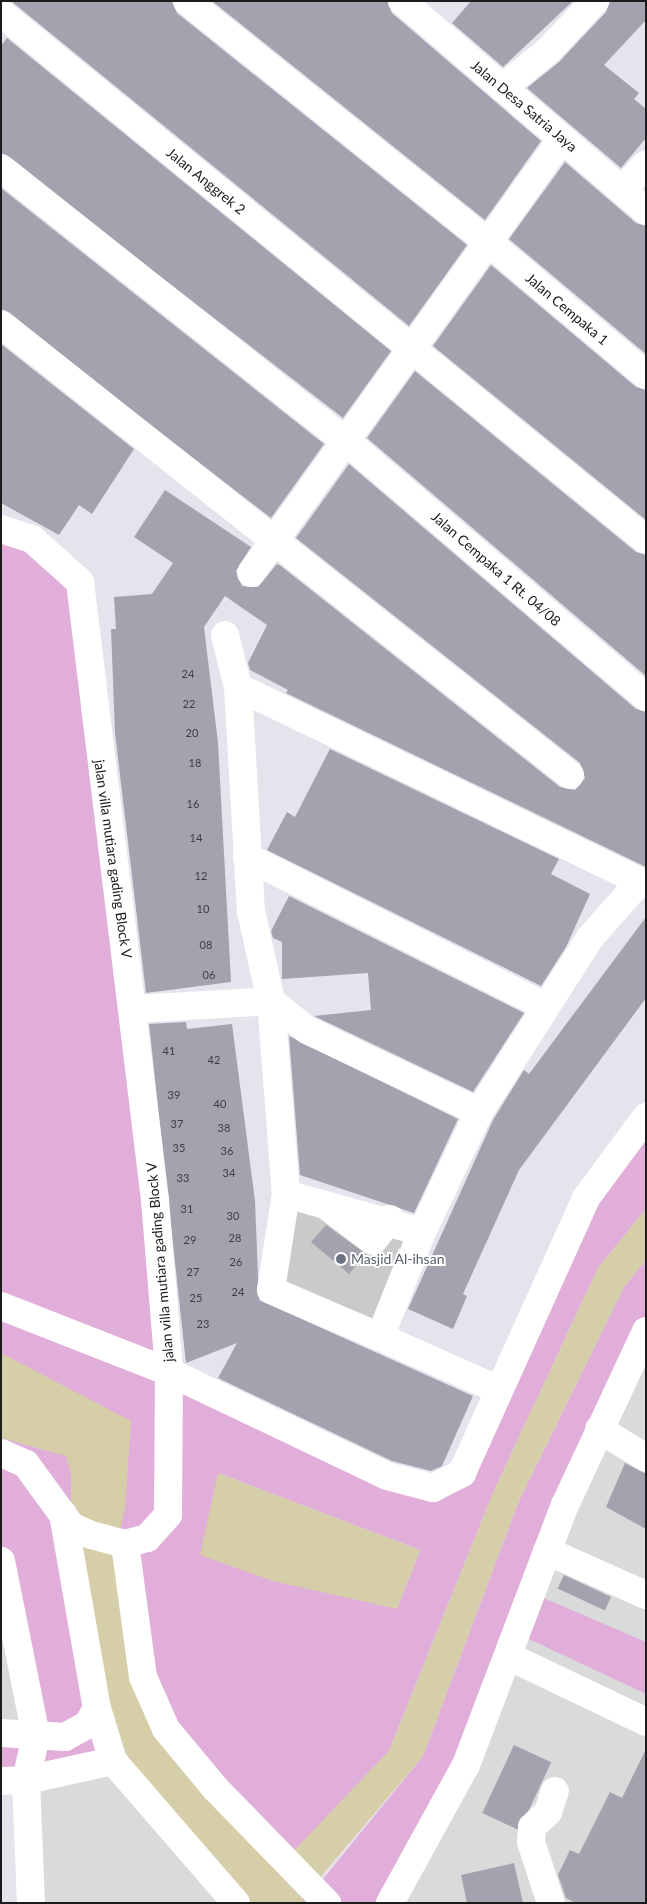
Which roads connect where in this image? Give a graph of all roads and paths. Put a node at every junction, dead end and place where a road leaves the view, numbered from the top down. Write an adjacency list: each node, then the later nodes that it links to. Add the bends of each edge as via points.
1 (187, 1): 11 (street, Jalan Cempaka 1)
2 (402, 1): 5 (street, Jalan Desa Satria Jaya)
3 (595, 1): 5 (street, via 548,50)
4 (1, 13): 13 (street, Jalan Anggrek 2)
5 (502, 88): 6 (street, Jalan Desa Satria Jaya)
6 (562, 139): 9 (street, Jalan Desa Satria Jaya); 11 (street)
7 (646, 164): 9 (street)
8 (1, 168): 15 (street, Jalan Cempaka 1 Rt. 04/08)
9 (622, 190): 10 (street, Jalan Desa Satria Jaya)
10 (646, 211)
11 (488, 242): 13 (street); 14 (street, Jalan Cempaka 1)
12 (1, 324): 18 (street)
13 (410, 349): 15 (street); 17 (street, Jalan Anggrek 2)
14 (646, 376)
15 (346, 441): 18 (street); 22 (street, Jalan Cempaka 1 Rt. 04/08)
16 (1, 529): 28 (street, jalan villa mutiara gading Block V, via 32,539 80,582 98,756)
17 (646, 540)
18 (273, 541): 19 (street); 23 (street)
19 (251, 573)
20 (225, 635): 21 (street)
21 (238, 687): 24 (street); 25 (street)
22 (646, 698)
23 (570, 775)
24 (246, 857): 26 (street, via 251,911); 27 (street)
25 (643, 882): 27 (street, via 590,938)
26 (271, 1002): 28 (street); 29 (street, via 307,1030); 31 (street)
27 (543, 1005): 29 (street)
28 (134, 1009): 36 (street, jalan villa mutiara gading Block V)
29 (479, 1112): 32 (street)
30 (646, 1118): 37 (street, jalan villa mutiara gading Block V, via 586,1198)
31 (286, 1194): 32 (street, via 317,1199 373,1241 390,1219); 35 (street, via 271,1290)
32 (422, 1232): 35 (street)
33 (1, 1306): 36 (street)
34 (646, 1332): 38 (street)
35 (380, 1337): 37 (street)
36 (169, 1372): 37 (street, jalan villa mutiara gading Block V, via 387,1476 433,1488 462,1473); 42 (street, via 168,1515 147,1538)
37 (497, 1389)
38 (599, 1429): 40 (street); 43 (street)
39 (1, 1453): 41 (street, via 26,1464)
40 (646, 1458)
41 (63, 1514): 42 (street, via 70,1526); 48 (street)
42 (125, 1544): 55 (street, via 143,1677 166,1729 259,1834)
43 (547, 1551): 45 (street); 47 (street)
44 (1, 1561): 46 (street)
45 (646, 1595)
46 (5, 1619): 51 (street)
47 (510, 1657): 49 (street); 59 (street, via 466,1765)
48 (97, 1708): 51 (street, via 78,1731 65,1737); 52 (street)
49 (646, 1722)
50 (1, 1734): 51 (street)
51 (36, 1736): 53 (street)
52 (113, 1761): 53 (street); 58 (street)
53 (14, 1780): 57 (street)
54 (556, 1791): 56 (street, via 548,1812 532,1827 531,1842)
55 (320, 1896)
56 (555, 1901)
57 (31, 1903)
58 (236, 1903)
59 (390, 1903)

